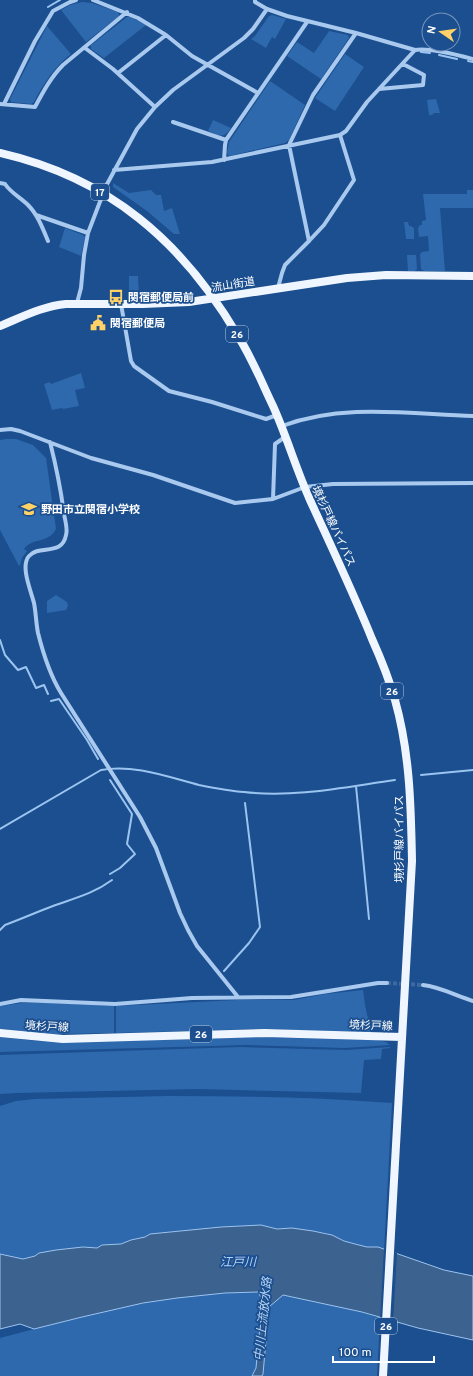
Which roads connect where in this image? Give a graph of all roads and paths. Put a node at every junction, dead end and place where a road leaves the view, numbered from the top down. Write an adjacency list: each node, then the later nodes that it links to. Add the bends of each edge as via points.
1 (76, 0): 17 (street, via 53,11)
2 (93, 0): 5 (street)
3 (255, 0): 4 (street)
4 (267, 9): 6 (street); 13 (street, via 248,34)
5 (127, 12): 8 (street); 9 (street)
6 (307, 22): 7 (street); 16 (street)
7 (356, 33): 10 (street); 22 (street, via 313,95)
8 (166, 35): 13 (street); 14 (street)
9 (85, 48): 14 (street); 17 (street, via 55,73 35,107)
10 (415, 50): 11 (street); 12 (street)
11 (473, 59)
12 (403, 64): 15 (street); 15 (street, via 424,75 423,85)
13 (207, 65): 16 (street); 18 (street)
14 (118, 73): 18 (street)
15 (379, 89): 20 (street)
16 (258, 94): 21 (street)
17 (2, 104)
18 (155, 107): 25 (street, via 137,129)
19 (173, 122): 21 (street)
20 (340, 135): 22 (street); 31 (street, via 354,180 324,225)
21 (226, 140): 24 (street)
22 (289, 145): 24 (street); 31 (street)
23 (0, 153): 27 (main road, 境杉戸線バイパス / 17, via 38,163)
24 (224, 160): 25 (street)
25 (114, 170): 27 (street)
26 (0, 183): 28 (street, via 5,184)
27 (103, 194): 29 (street); 34 (main road, 境杉戸線バイパス / 17, via 130,211 165,240 192,268)
28 (36, 215): 29 (street); 30 (street)
29 (88, 233): 35 (street)
30 (48, 241)
31 (309, 241): 33 (street, via 285,265)
32 (473, 276): 33 (main road, 流山街道, via 386,275)
33 (278, 288): 34 (main road, 流山街道)
34 (215, 299): 36 (main road, 流山街道); 38 (main road, 境杉戸線バイパス / 26, via 240,338)
35 (77, 303): 36 (main road, 流山街道); 37 (main road, 流山街道, via 46,308)
36 (121, 304): 38 (street, via 131,361 159,385 169,391 266,419)
37 (0, 326)
38 (277, 415): 40 (main road, 境杉戸線バイパス / 26)
39 (473, 416): 40 (street, via 348,412)
40 (281, 426): 42 (main road, 境杉戸線バイパス / 26)
41 (0, 430): 43 (street, via 20,431)
42 (285, 437): 45 (main road, 境杉戸線バイパス / 26); 46 (street, via 275,444)
43 (50, 442): 46 (street, via 91,458 153,475 235,503); 49 (street, via 60,486 66,535 63,543 57,548 29,555 26,565 36,610 38,633 55,683 140,817 156,848 188,930 197,946)
44 (473, 484): 45 (street, via 334,484)
45 (305, 488): 46 (street); 53 (main road, 境杉戸線バイパス / 26, via 387,674 402,732 409,783 412,840)
46 (273, 499)
47 (387, 983): 49 (street, via 291,997)
48 (423, 985): 50 (street, via 442,988)
49 (238, 997): 51 (street, via 115,1004 26,1000)
50 (473, 1002)
51 (0, 1004)
52 (0, 1033): 53 (main road, 境杉戸線 / 26, via 63,1039 242,1033)
53 (402, 1037): 54 (main road, 境杉戸線 / 26)
54 (383, 1376)

